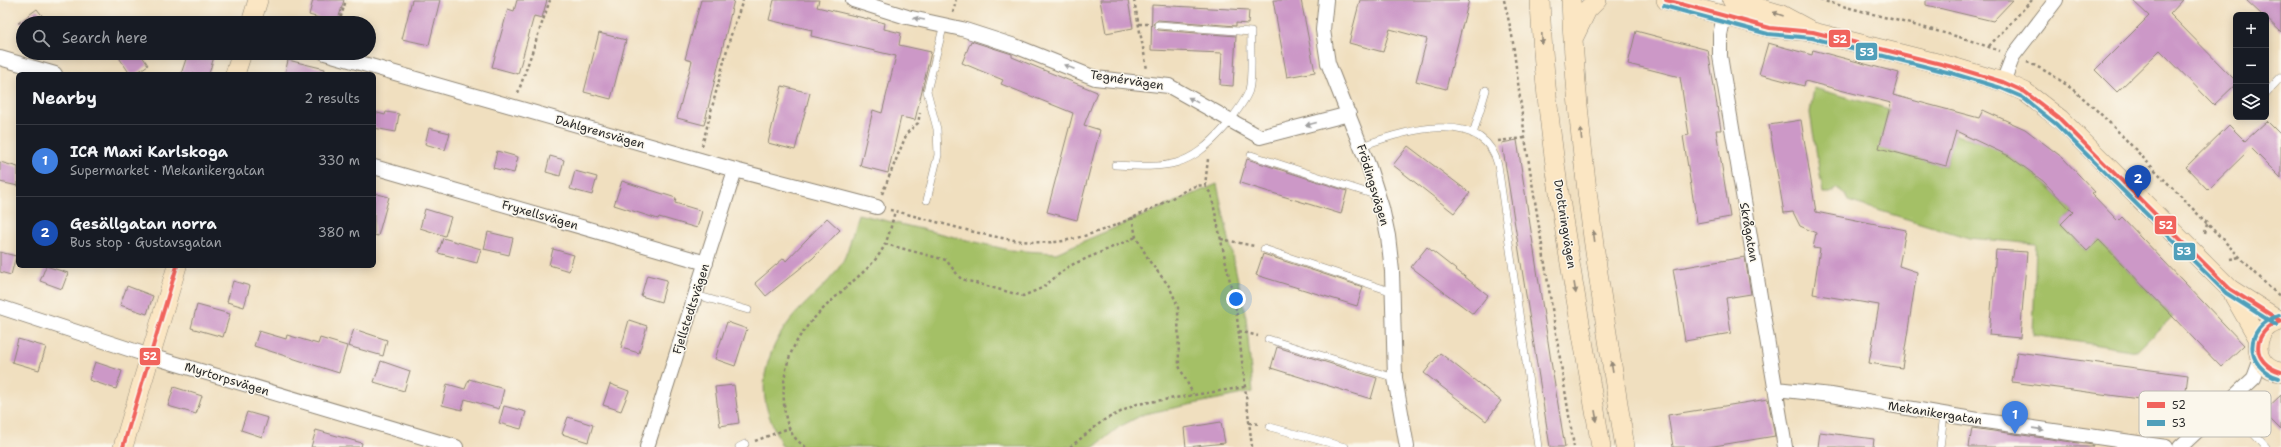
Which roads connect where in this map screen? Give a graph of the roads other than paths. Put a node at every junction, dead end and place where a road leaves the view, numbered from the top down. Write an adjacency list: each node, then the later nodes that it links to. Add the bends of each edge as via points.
1 (258, 0): 10 (street)
2 (853, 0): 11 (street, Tegnérvägen, one-way to 2, via 907,17)
3 (1326, 0): 23 (street, Frödingsvägen, via 1323,30 1328,64)
4 (1540, 0): 62 (street, Drottningvägen, one-way to 62, via 1543,64 1551,133)
5 (1571, 0): 13 (street)
6 (1597, 0): 13 (street, via 1587,10)
7 (1666, 0): 9 (street)
8 (2056, 0): 20 (street, via 2013,56)
9 (1728, 5): 20 (street, via 1770,28 1813,32); 50 (street, Skrågatan, via 1720,39 1720,56)
10 (253, 16)
11 (944, 24): 24 (street, Tegnérvägen, one-way to 11, via 1168,86 1095,78 1015,46); 32 (lane, via 927,91 937,129 938,155)
12 (1158, 25): 24 (lane, via 1251,32 1249,90)
13 (1573, 39): 63 (street, one-way to 13, via 1595,241)
14 (0, 58): 17 (street)
15 (240, 60): 18 (street)
16 (349, 60): 30 (street, Dahlgrensvägen)
17 (48, 72)
18 (236, 72)
19 (2281, 77): 22 (lane)
20 (2003, 82): 37 (street, via 2025,92 2060,119)
21 (1486, 90): 25 (lane)
22 (2269, 90)
23 (1349, 114): 24 (street, Tegnérvägen, one-way to 24, via 1260,138); 26 (street, Frödingsvägen)
24 (1230, 121): 28 (lane, via 1211,143 1193,156 1167,166)
25 (1473, 134): 26 (lane, via 1450,128 1425,128); 61 (lane, via 1488,145 1498,165)
26 (1362, 146): 31 (street, Frödingsvägen)
27 (1251, 155): 31 (lane)
28 (1115, 165)
29 (376, 168): 35 (street, Fryxellsvägen)
30 (735, 170): 33 (street, Dahlgrensvägen); 35 (street, Fjellstedtsvägen)
31 (1378, 196): 38 (street, Frödingsvägen, via 1388,236)
32 (927, 200)
33 (877, 207)
34 (1264, 249): 38 (lane)
35 (706, 263): 39 (street, Fjellstedtsvägen)
36 (176, 268): 45 (street)
37 (2230, 290): 42 (street); 43 (street)
38 (1393, 292): 48 (street, Frödingsvägen)
39 (696, 295): 41 (lane); 58 (street, Fjellstedtsvägen)
40 (0, 307): 45 (street, Myrtorpsvägen)
41 (748, 310)
42 (2280, 320): 43 (street, via 2270,324)
43 (2258, 338): 46 (street, via 2257,349)
44 (1268, 339): 48 (lane)
45 (150, 356): 56 (street); 57 (street, Myrtorpsvägen)
46 (2261, 360): 47 (street, via 2269,368); 49 (street)
47 (2280, 372): 49 (street)
48 (1395, 378): 60 (street, Frödingsvägen)
49 (2254, 378): 51 (street)
50 (1776, 389): 52 (street, Mekanikergatan, via 1831,395); 64 (street, Skrågatan)
51 (2240, 391)
52 (1944, 414): 65 (lane); 66 (street, Mekanikergatan, one-way to 66)
53 (1270, 427): 59 (lane)
54 (2191, 437): 67 (street)
55 (2257, 437): 68 (lane)
56 (123, 447)
57 (456, 447)
58 (647, 447)
59 (1345, 447)
60 (1407, 447)
61 (1538, 447)
62 (1601, 447)
63 (1625, 447)
64 (1786, 447)
65 (1940, 447)
66 (2166, 447)
67 (2180, 447)
68 (2266, 447)

